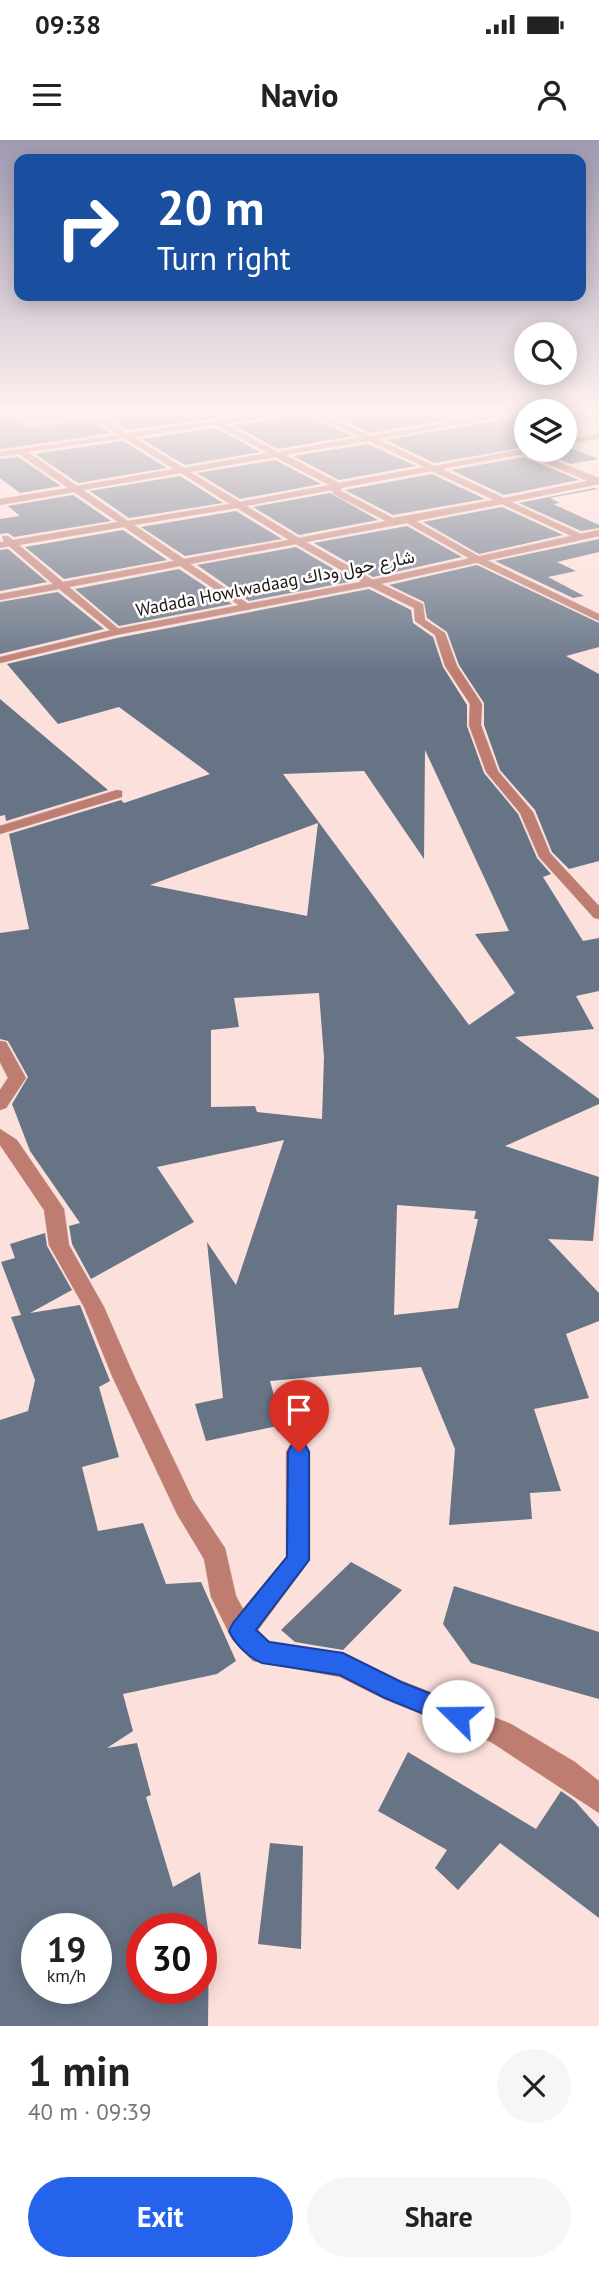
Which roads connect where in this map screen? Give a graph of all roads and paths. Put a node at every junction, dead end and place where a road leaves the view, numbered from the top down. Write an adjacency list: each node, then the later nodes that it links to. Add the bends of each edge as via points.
1 (24, 498): 9 (street)
2 (85, 498): 12 (street)
3 (225, 498): 10 (street)
4 (274, 498): 10 (street)
5 (348, 498): 11 (street, via 392,521)
6 (494, 498): 8 (street)
7 (508, 498): 8 (street)
8 (498, 500): 11 (street); 15 (street)
9 (0, 502)
10 (237, 505): 12 (street); 16 (street)
11 (408, 520): 16 (street); 18 (street)
12 (124, 524): 17 (street); 19 (street)
13 (599, 533): 15 (street, Wadada Howlwadaag شارع حول وداك)
14 (0, 534): 17 (street)
15 (578, 537): 18 (street, Wadada Howlwadaag شارع حول وداك)
16 (296, 540): 19 (street); 20 (street)
17 (6, 544): 21 (street)
18 (477, 558): 20 (street, Wadada Howlwadaag شارع حول وداك); 24 (street)
19 (181, 562): 21 (street); 23 (street)
20 (371, 583): 23 (street, Wadada Howlwadaag شارع حول وداك); 29 (street, via 419,606 420,621 440,633 451,666 476,704 475,725 492,772 526,813 544,854)
21 (62, 585): 22 (street); 25 (street)
22 (0, 597)
23 (246, 607): 25 (street, Wadada Howlwadaag شارع حول وداك)
24 (599, 618)
25 (116, 632): 26 (street, Wadada Howlwadaag شارع حول وداك)
26 (0, 660)
27 (117, 793): 28 (street)
28 (0, 830)
29 (599, 915)
30 (0, 1046): 31 (street, via 17,1078)
31 (0, 1104)
32 (0, 1135): 34 (street, via 54,1209 59,1245 94,1307 185,1507 216,1556 224,1597)
33 (299, 1452): 34 (street, via 298,1560)
34 (241, 1631): 35 (street, via 262,1652 343,1665 501,1733)
35 (599, 1799)

